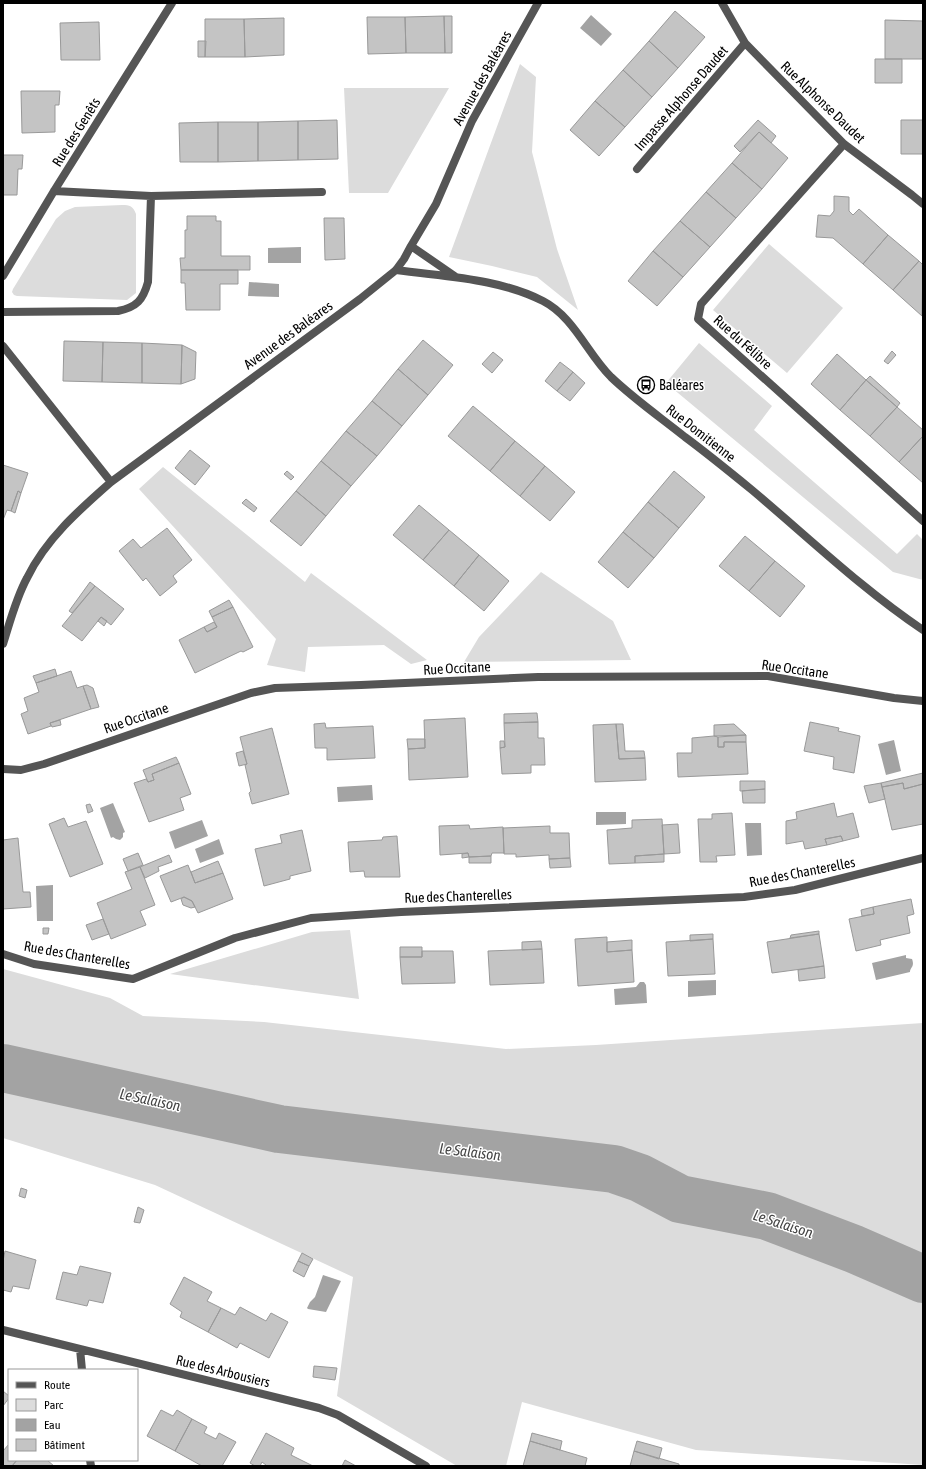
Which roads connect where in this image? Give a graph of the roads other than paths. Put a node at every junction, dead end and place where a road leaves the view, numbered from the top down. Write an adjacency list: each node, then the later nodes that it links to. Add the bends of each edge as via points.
1 (172, 3): 7 (street, Rue des Genêts)
2 (538, 3): 13 (street, Avenue des Baléares, via 472,120 436,204)
3 (722, 3): 4 (street, Rue Alphonse Daudet)
4 (745, 44): 5 (street, Rue Alphonse Daudet); 6 (street, Impasse Alphonse Daudet)
5 (844, 144): 10 (street, Rue Alphonse Daudet); 20 (street, Rue du Félibre, via 701,304 698,319)
6 (637, 169)
7 (54, 191): 11 (street); 15 (street, Rue des Genêts)
8 (322, 192): 11 (street)
9 (923, 193): 10 (street)
10 (912, 195): 12 (street, Rue Alphonse Daudet)
11 (151, 196): 17 (street, via 148,282 145,294 137,304 118,311)
12 (923, 204)
13 (411, 246): 14 (street, Avenue des Baléares); 16 (street, Rue Domitienne)
14 (396, 270): 16 (street, Rue Domitienne); 19 (street, Avenue des Baléares)
15 (3, 276)
16 (458, 278): 21 (street, Rue Domitienne, via 504,286 545,302 577,332 610,376 752,490 891,609)
17 (3, 312)
18 (3, 346): 19 (street)
19 (111, 482): 22 (street, Avenue des Baléares, via 73,516 40,555 26,578)
20 (923, 521)
21 (923, 630)
22 (3, 644)
23 (923, 701): 24 (street, Rue Occitane, via 768,676 538,677 275,688 251,692 44,764 20,770)
24 (3, 769)
25 (923, 858): 26 (street, Rue des Chanterelles, via 795,890 744,897 311,918 235,938 133,979 34,964)
26 (3, 954)
27 (3, 1330): 28 (street, Rue des Arbousiers)
28 (80, 1349): 29 (street); 30 (street, Rue des Arbousiers, via 319,1408 338,1415)
29 (82, 1369)
30 (426, 1466)

